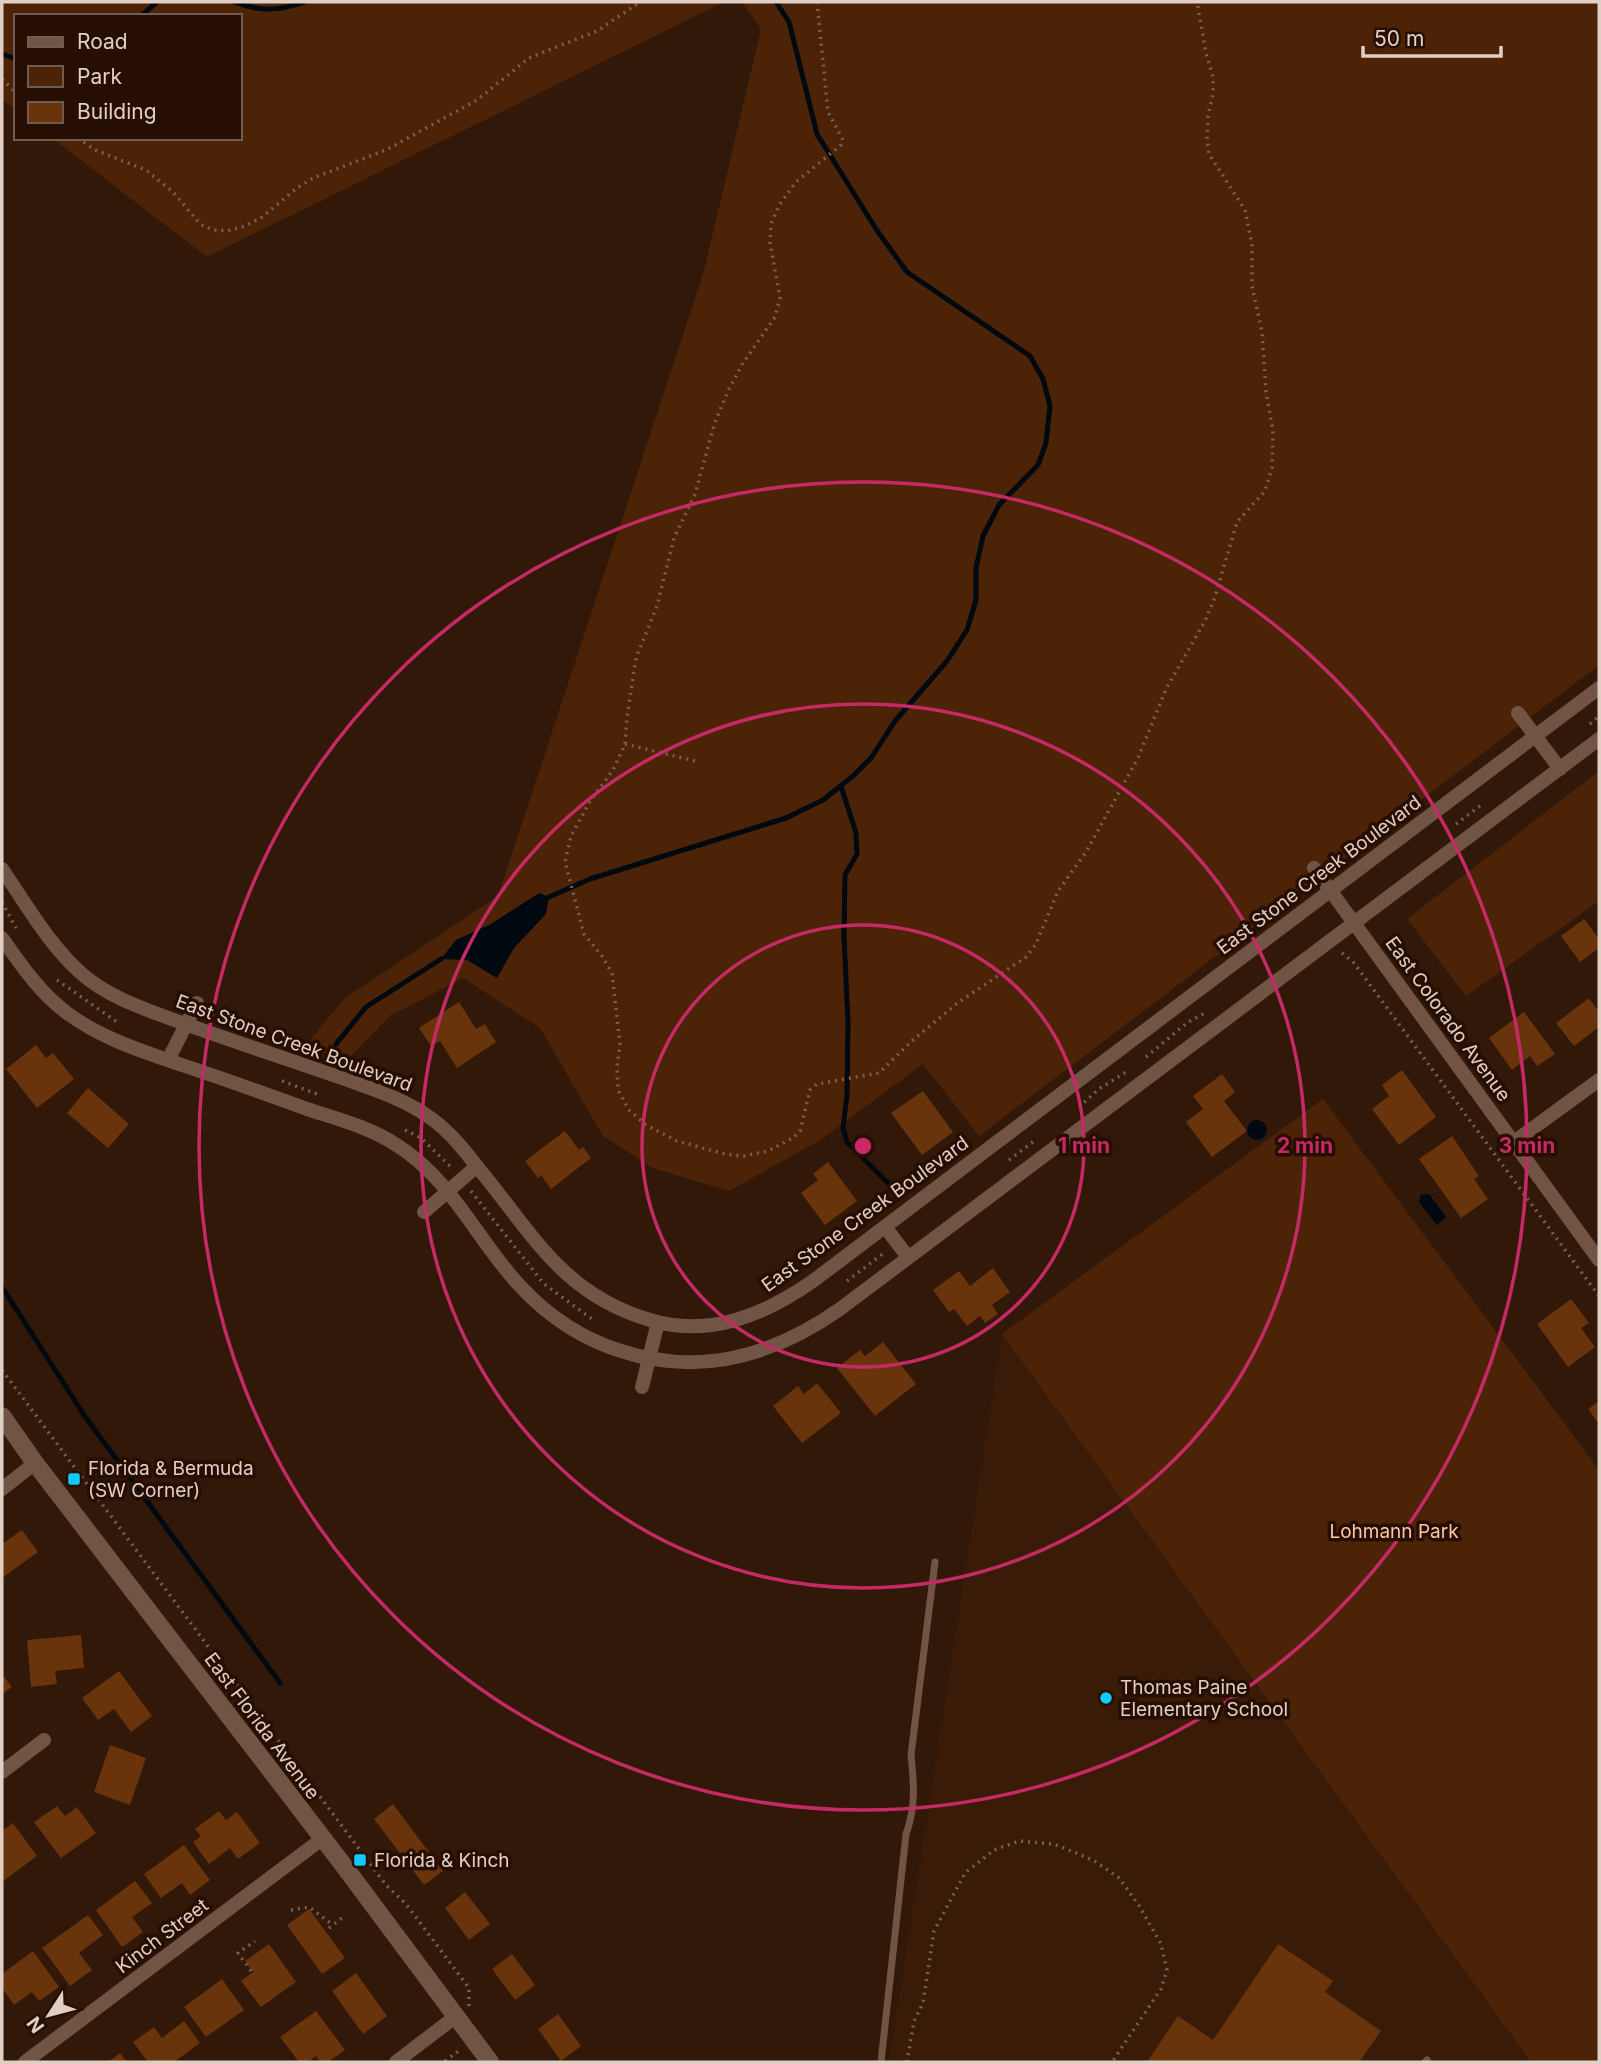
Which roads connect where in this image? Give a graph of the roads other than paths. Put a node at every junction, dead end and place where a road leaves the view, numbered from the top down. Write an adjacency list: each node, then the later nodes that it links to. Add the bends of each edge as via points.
1 (1599, 688): 3 (street, East Stone Creek Boulevard)
2 (1518, 713): 3 (street)
3 (1535, 736): 5 (street); 8 (street, East Stone Creek Boulevard)
4 (1599, 739): 5 (street)
5 (1560, 769): 9 (street)
6 (1314, 868): 8 (street, East Colorado Avenue)
7 (2, 869): 12 (street, East Stone Creek Boulevard, via 57,948 81,973 130,1004)
8 (1331, 891): 9 (street, East Colorado Avenue); 19 (street, East Stone Creek Boulevard)
9 (1355, 924): 15 (street, East Colorado Avenue); 20 (street)
10 (2, 937): 13 (street, via 42,991 66,1012 129,1047)
11 (197, 1003): 12 (street)
12 (186, 1025): 13 (street); 16 (street, East Stone Creek Boulevard, via 408,1104 457,1141)
13 (168, 1060): 17 (street, via 376,1133 417,1158)
14 (1599, 1080): 15 (street)
15 (1514, 1142): 21 (street, East Colorado Avenue)
16 (477, 1166): 17 (street); 22 (street, East Stone Creek Boulevard, via 568,1276 617,1307)
17 (449, 1191): 18 (street); 23 (street, via 538,1304 599,1343)
18 (424, 1212)
19 (885, 1227): 20 (street); 22 (street, East Stone Creek Boulevard, via 768,1310 714,1324)
20 (908, 1257): 23 (street, via 810,1329 775,1346 708,1362)
21 (1599, 1260)
22 (658, 1322): 23 (street)
23 (649, 1358): 24 (street)
24 (642, 1387)
25 (2, 1416): 26 (street, East Florida Avenue)
26 (35, 1463): 27 (street); 31 (street, East Florida Avenue)
27 (2, 1489)
28 (935, 1562): 36 (lane, via 911,1755 913,1816 906,1834)
29 (44, 1740): 30 (street)
30 (2, 1772)
31 (322, 1839): 32 (street, East Florida Avenue); 33 (street, Kinch Street)
32 (455, 2017): 34 (street); 35 (street, East Florida Avenue)
33 (25, 2062)
34 (396, 2062)
35 (490, 2062)
36 (881, 2062)

